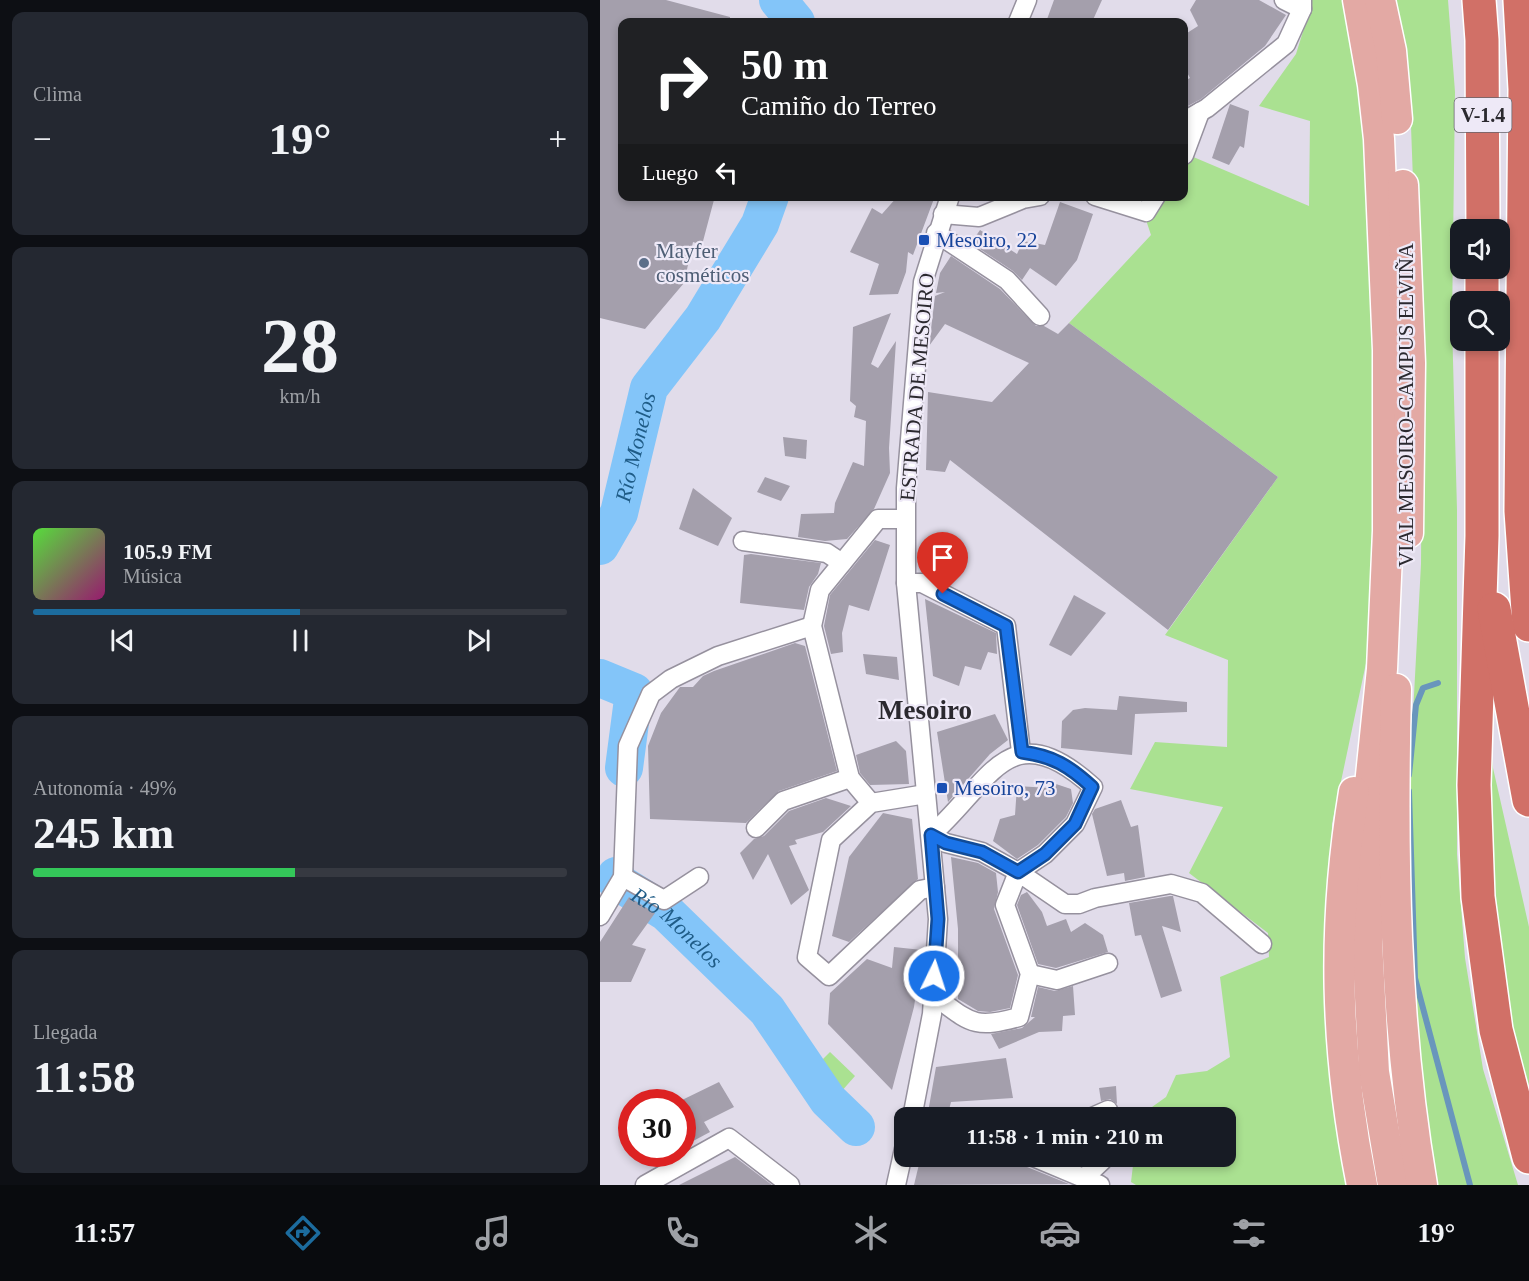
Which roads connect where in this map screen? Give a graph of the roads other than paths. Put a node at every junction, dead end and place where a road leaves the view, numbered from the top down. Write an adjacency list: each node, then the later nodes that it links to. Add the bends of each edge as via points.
1 (1027, 0): 8 (street)
2 (1284, 0): 7 (street)
3 (1358, 0): 28 (main road, VIAL MESOIRO-CAMPUS ELVIÑA, via 1373,86 1384,217 1390,430)
4 (1380, 0): 28 (main road, VIAL MESOIRO-CAMPUS ELVIÑA, via 1391,51 1405,211 1410,363 1407,571)
5 (1479, 0): 15 (highway, V-1.4)
6 (1520, 0): 26 (highway, via 1525,89 1521,511)
7 (1302, 5): 9 (street, via 1286,44)
8 (1020, 18)
9 (1192, 117): 10 (street)
10 (1188, 136)
11 (1023, 201): 14 (street, via 979,217)
12 (1111, 201): 13 (street, via 1146,212)
13 (1153, 201)
14 (946, 205): 16 (street, ESTRADA DE MESOIRO)
15 (1483, 219)
16 (936, 232): 17 (street, via 1007,280); 19 (street, ESTRADA DE MESOIRO, via 923,282)
17 (1040, 316)
18 (1482, 351): 22 (highway)
19 (906, 488): 20 (street); 21 (street, ESTRADA DE MESOIRO)
20 (878, 519): 21 (street); 24 (street)
21 (905, 519): 25 (street, ESTRADA DE MESOIRO)
22 (1482, 536): 32 (highway); 46 (highway, via 1474,785 1478,897 1496,1030)
23 (743, 541): 24 (street, via 827,553)
24 (842, 563): 27 (street, via 820,590)
25 (906, 583): 29 (street, via 922,583 1006,626); 31 (street, ESTRADA DE MESOIRO)
26 (1529, 625)
27 (812, 626): 30 (street); 37 (street, via 718,656 671,679 651,694 628,746)
28 (1389, 664): 54 (main road, via 1367,716 1341,884 1339,1013 1344,1078); 55 (main road, VIAL MESOIRO-CAMPUS ELVIÑA, via 1374,737 1366,941 1374,1072); 56 (main road, via 1402,1048)
29 (1022, 752): 35 (street, via 999,765); 36 (street, via 1045,755 1073,769 1092,787 1075,824 1045,854)
30 (850, 778): 33 (street); 34 (street, via 783,801)
31 (926, 794): 33 (street); 35 (street, ESTRADA DE MESOIRO)
32 (1529, 800)
33 (871, 803): 39 (street, via 831,840 807,957 829,976 920,890)
34 (756, 828)
35 (931, 835): 36 (street, via 982,852); 39 (street, ESTRADA DE MESOIRO)
36 (1018, 872): 41 (street, via 1065,904 1171,884 1202,893); 43 (street, via 1005,905)
37 (623, 877): 38 (street, via 664,900); 40 (street)
38 (699, 877)
39 (935, 887): 44 (street, ESTRADA DE MESOIRO, via 938,919)
40 (600, 916)
41 (1262, 944)
42 (1108, 963): 43 (street, via 1057,980)
43 (1029, 974): 44 (street, via 1019,1017 989,1025 964,1018)
44 (933, 995): 45 (street, ESTRADA DE MESOIRO)
45 (914, 1107)
46 (1529, 1156)
47 (900, 1167): 53 (street)
48 (1058, 1167): 50 (street)
49 (1098, 1167): 50 (street)
50 (1092, 1181)
51 (645, 1185): 52 (street, via 729,1138)
52 (790, 1185)
53 (896, 1185)
54 (1362, 1185)
55 (1393, 1185)
56 (1422, 1185)

